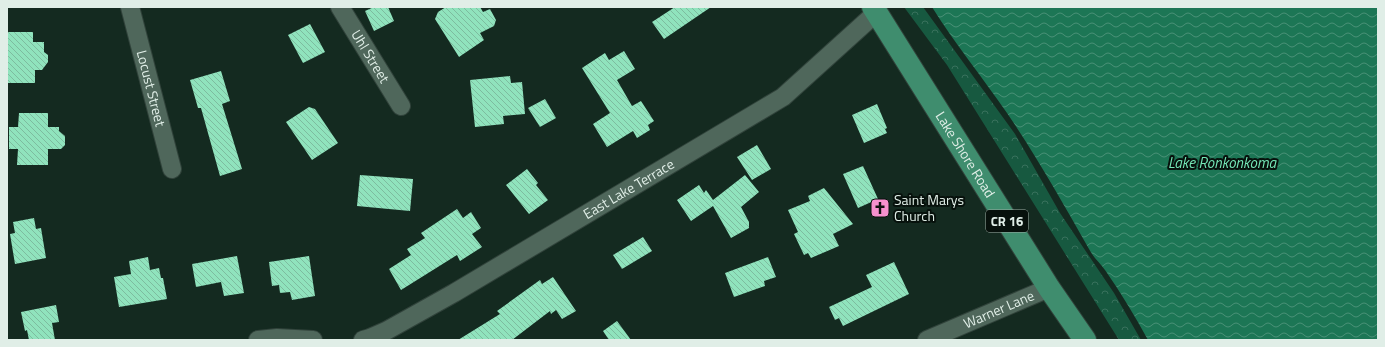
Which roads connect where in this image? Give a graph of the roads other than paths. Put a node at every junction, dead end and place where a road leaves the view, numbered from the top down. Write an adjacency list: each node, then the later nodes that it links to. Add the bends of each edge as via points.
1 (130, 7): 5 (street, Locust Street)
2 (340, 7): 4 (street, Uhl Street)
3 (875, 10): 6 (main road, Lake Shore Road / CR 16); 9 (street, East Lake Terrace, via 783,97 454,293 386,331)
4 (401, 106)
5 (172, 169)
6 (1049, 288): 10 (street, Warner Lane); 11 (main road, Lake Shore Road / CR 16)
7 (258, 340): 8 (street)
8 (313, 340)
9 (363, 340)
10 (927, 340)
11 (1085, 340)

